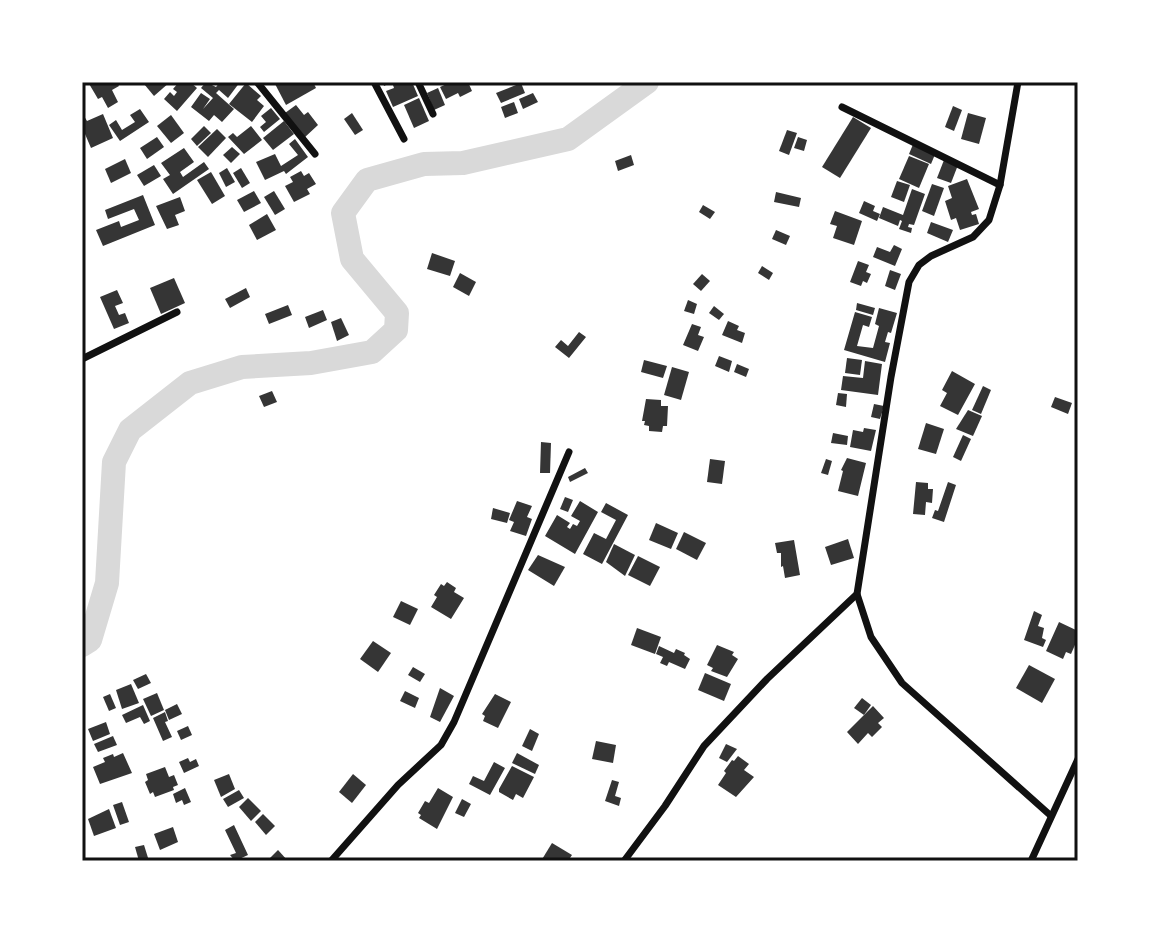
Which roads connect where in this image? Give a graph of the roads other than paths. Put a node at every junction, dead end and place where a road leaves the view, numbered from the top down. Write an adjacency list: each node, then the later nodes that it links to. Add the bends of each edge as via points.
1 (257, 82): 8 (street)
2 (374, 82): 7 (street)
3 (418, 82): 6 (street)
4 (1018, 82): 9 (street)
5 (842, 107): 9 (street)
6 (433, 114)
7 (404, 139)
8 (315, 154)
9 (1000, 185): 13 (street, via 989,220 973,237 919,265 909,282)
10 (177, 312): 11 (street)
11 (82, 359)
12 (569, 452): 16 (street, via 441,745)
13 (857, 594): 15 (street, via 871,637 902,683); 17 (street, via 704,746)
14 (1078, 759): 15 (street)
15 (1050, 815): 18 (street)
16 (331, 861)
17 (624, 861)
18 (1031, 861)

